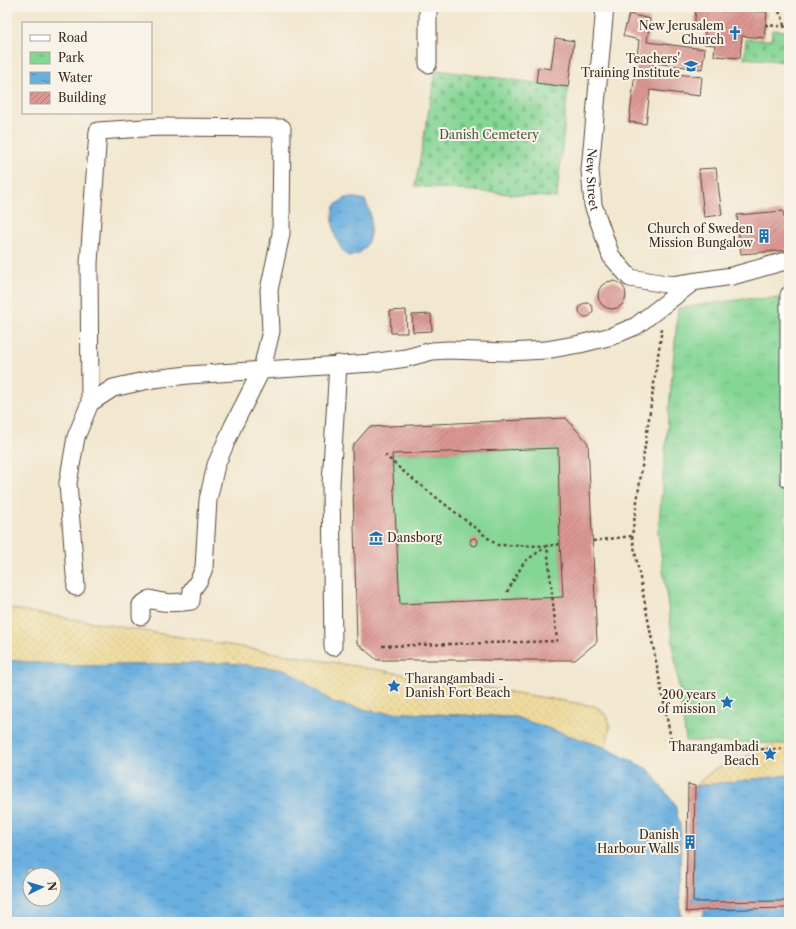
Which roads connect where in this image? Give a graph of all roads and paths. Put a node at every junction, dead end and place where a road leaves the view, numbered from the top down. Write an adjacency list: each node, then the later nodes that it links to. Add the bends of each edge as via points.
1 (428, 7): 7 (street)
2 (605, 7): 9 (street, New Street, via 590,170 593,205 611,256 630,278 672,285)
3 (775, 7): 5 (path, via 782,16)
4 (766, 25): 5 (path)
5 (784, 26): 6 (path)
6 (789, 27)
7 (428, 64)
8 (789, 260): 9 (street, New Street, via 732,276)
9 (693, 282): 11 (street)
10 (789, 295): 16 (street)
11 (666, 304): 12 (street, via 636,326 612,336 580,344 546,350 442,350 372,363); 17 (path)
12 (338, 364): 13 (street); 25 (street, via 331,484)
13 (262, 369): 14 (street, via 153,379 113,388); 14 (street, via 271,331 269,290 281,234 282,128 159,127 98,131 89,263); 23 (street, via 216,465 208,500 204,568 200,580 192,590 192,601 173,604 150,598 141,605)
14 (90, 403): 21 (street, via 76,437 68,483)
15 (385, 455): 20 (path, via 497,545)
16 (789, 480)
17 (632, 536): 18 (path); 26 (path, via 673,750)
18 (593, 541)
19 (560, 544): 20 (path)
20 (547, 546): 22 (path, via 524,562); 24 (path, via 557,641)
21 (76, 587)
22 (507, 592)
23 (141, 616)
24 (382, 646)
25 (333, 647)
26 (789, 749)

